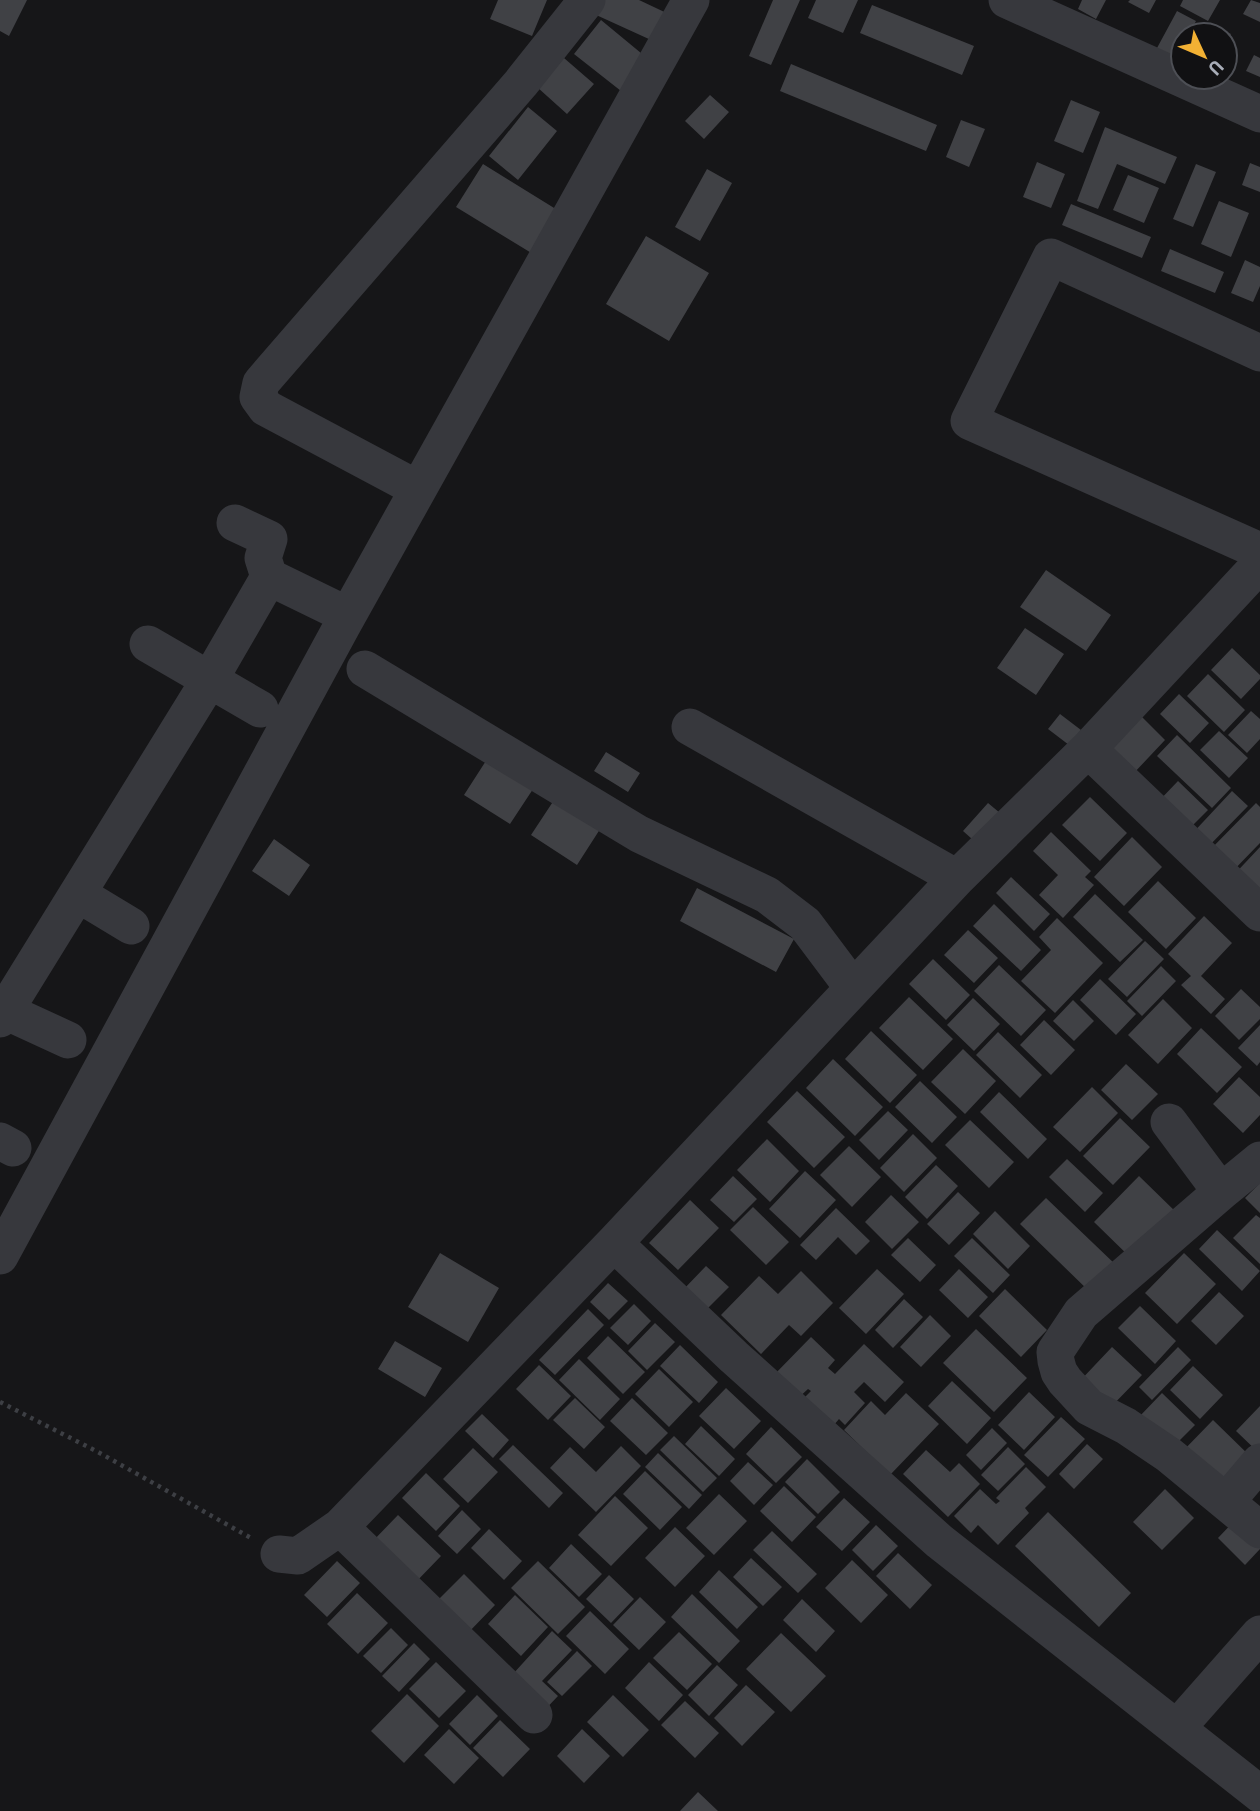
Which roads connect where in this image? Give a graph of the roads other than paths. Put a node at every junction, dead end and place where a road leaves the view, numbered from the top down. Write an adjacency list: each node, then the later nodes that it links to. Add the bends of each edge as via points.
1 (587, 0): 6 (street, via 521,83 261,383 258,397 266,408)
2 (1007, 0): 4 (street)
3 (678, 4): 6 (street)
4 (1260, 114)
5 (1260, 353): 8 (street, via 1051,257 969,421)
6 (418, 489): 11 (street)
7 (235, 523): 10 (street, via 269,538 263,558)
8 (1260, 551)
9 (1260, 564): 17 (street)
10 (269, 577): 11 (street); 14 (street)
11 (347, 615): 29 (street)
12 (148, 644): 14 (street)
13 (365, 669): 22 (street, via 639,834 767,895 805,924)
14 (210, 679): 15 (street); 19 (street)
15 (260, 709)
16 (690, 727): 18 (street)
17 (1088, 749): 18 (street); 20 (street)
18 (957, 878): 22 (street)
19 (78, 894): 21 (street); 23 (street)
20 (1260, 913)
21 (131, 926)
22 (853, 988): 28 (street)
23 (3, 1015): 24 (street)
24 (68, 1040)
25 (1169, 1122): 27 (street)
26 (1260, 1160): 27 (street)
27 (1221, 1192): 31 (street, via 1081,1313 1055,1352 1059,1372 1089,1407 1169,1455)
28 (614, 1243): 32 (street); 37 (street, via 939,1541)
29 (0, 1256)
30 (1260, 1462): 31 (street)
31 (1226, 1502): 33 (street)
32 (340, 1527): 34 (street, via 298,1556); 36 (street)
33 (1260, 1530)
34 (279, 1554)
35 (1260, 1634): 37 (street)
36 (534, 1715)
37 (1177, 1728): 38 (street)
38 (1260, 1794)

